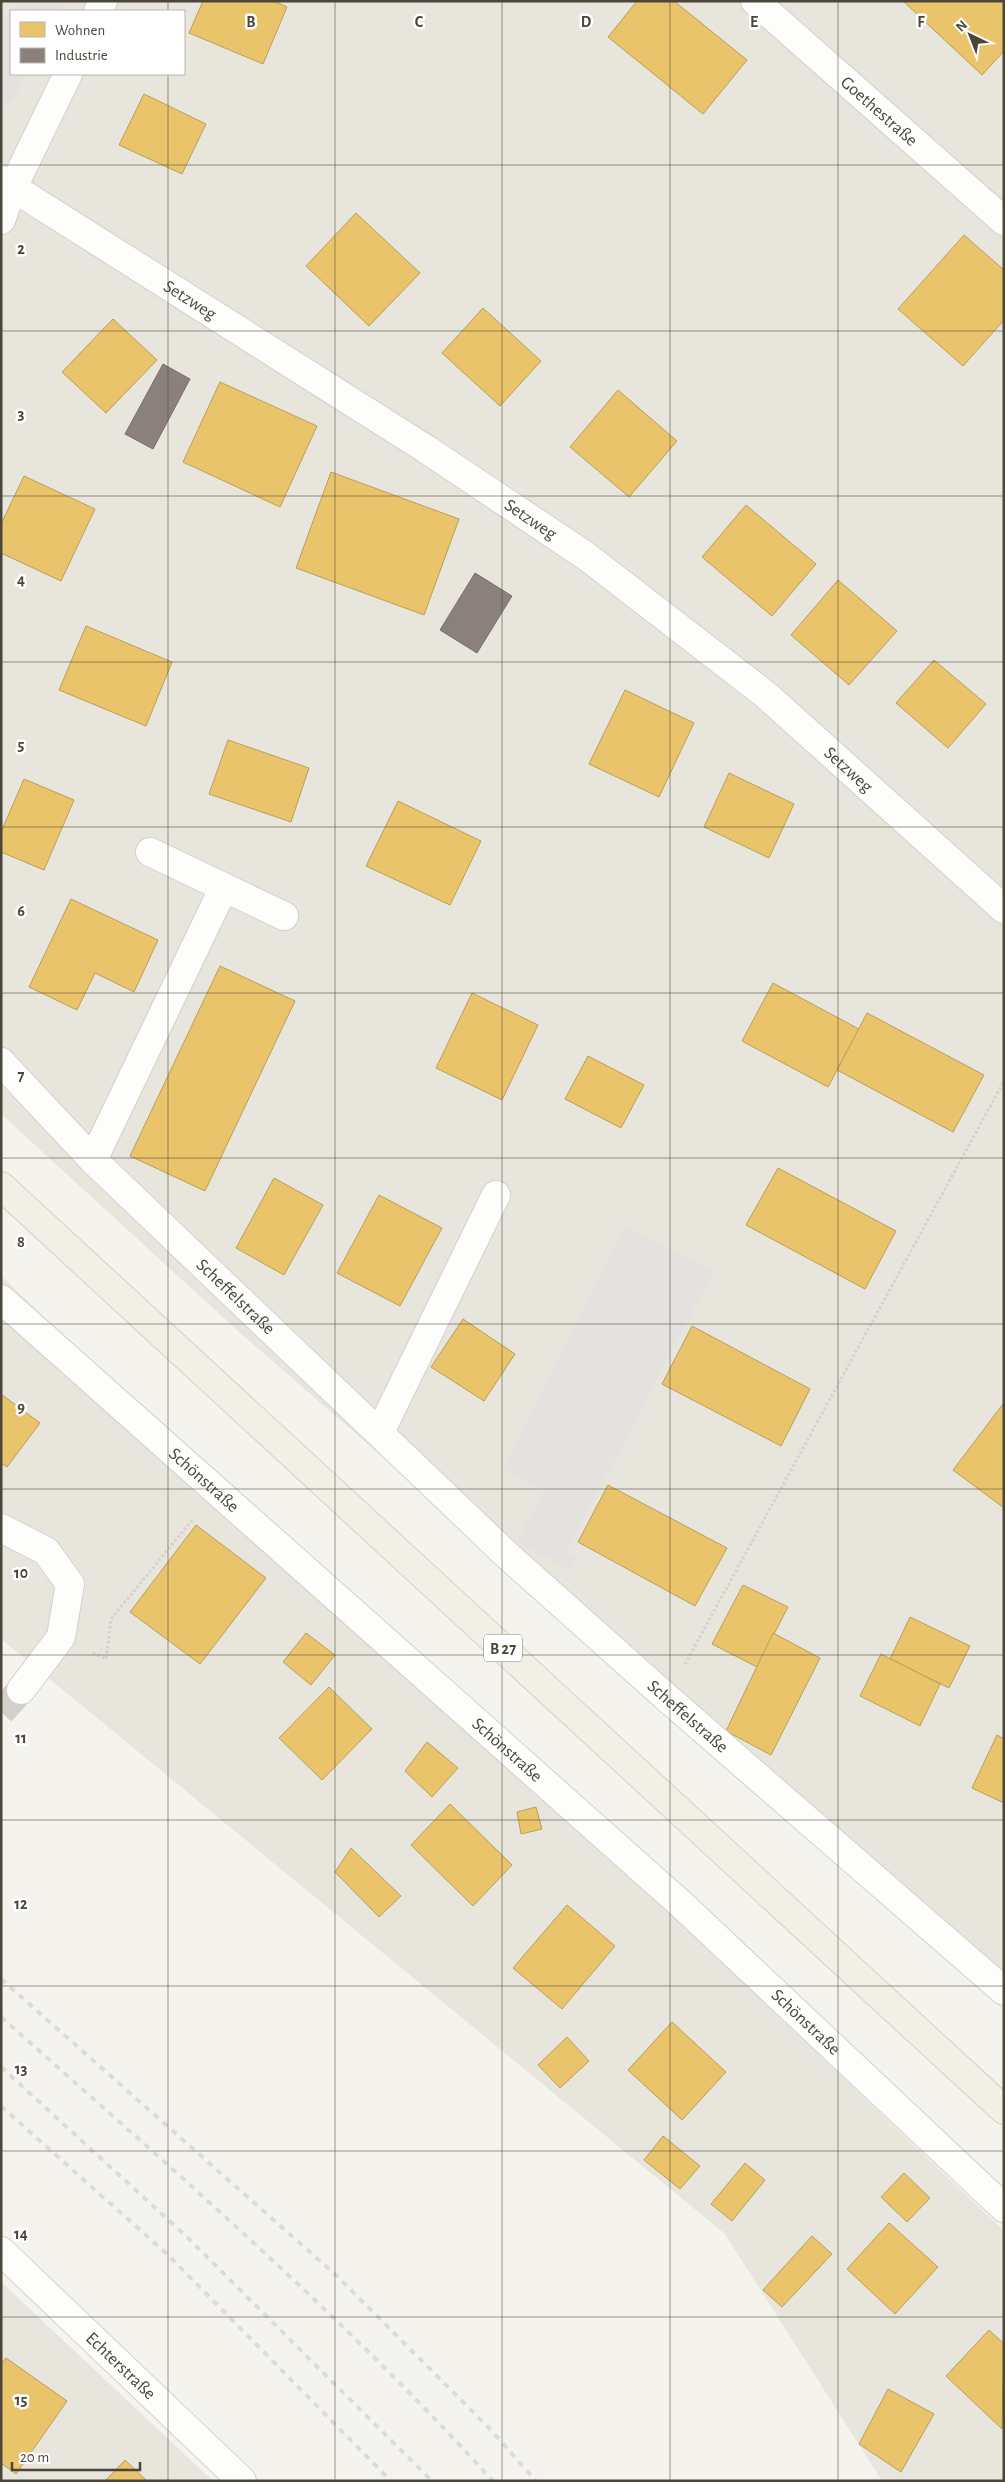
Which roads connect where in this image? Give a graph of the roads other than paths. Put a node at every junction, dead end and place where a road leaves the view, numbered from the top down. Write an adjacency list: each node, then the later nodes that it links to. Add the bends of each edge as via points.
1 (755, 1): 5 (street, Goethestraße)
2 (67, 75): 3 (street)
3 (7, 183): 4 (street); 8 (street, Setzweg, via 426,449 586,556 766,695)
4 (1, 220)
5 (1004, 221)
6 (150, 852): 7 (street)
7 (224, 887): 9 (street); 11 (street)
8 (1004, 909)
9 (284, 916)
10 (1, 1062): 11 (street, Scheffelstraße)
11 (93, 1160): 15 (street, Scheffelstraße)
12 (1, 1186): 19 (main road, B 27)
13 (496, 1194): 15 (street)
14 (1, 1299): 20 (street, Schönstraße, via 681,1904)
15 (380, 1432): 18 (street, Scheffelstraße, via 508,1556)
16 (1, 1528): 17 (street, via 46,1551 70,1584 61,1637)
17 (21, 1690)
18 (1004, 1991)
19 (1004, 2110)
20 (1004, 2208)
21 (1, 2252): 22 (street, Echterstraße)
22 (242, 2481)

